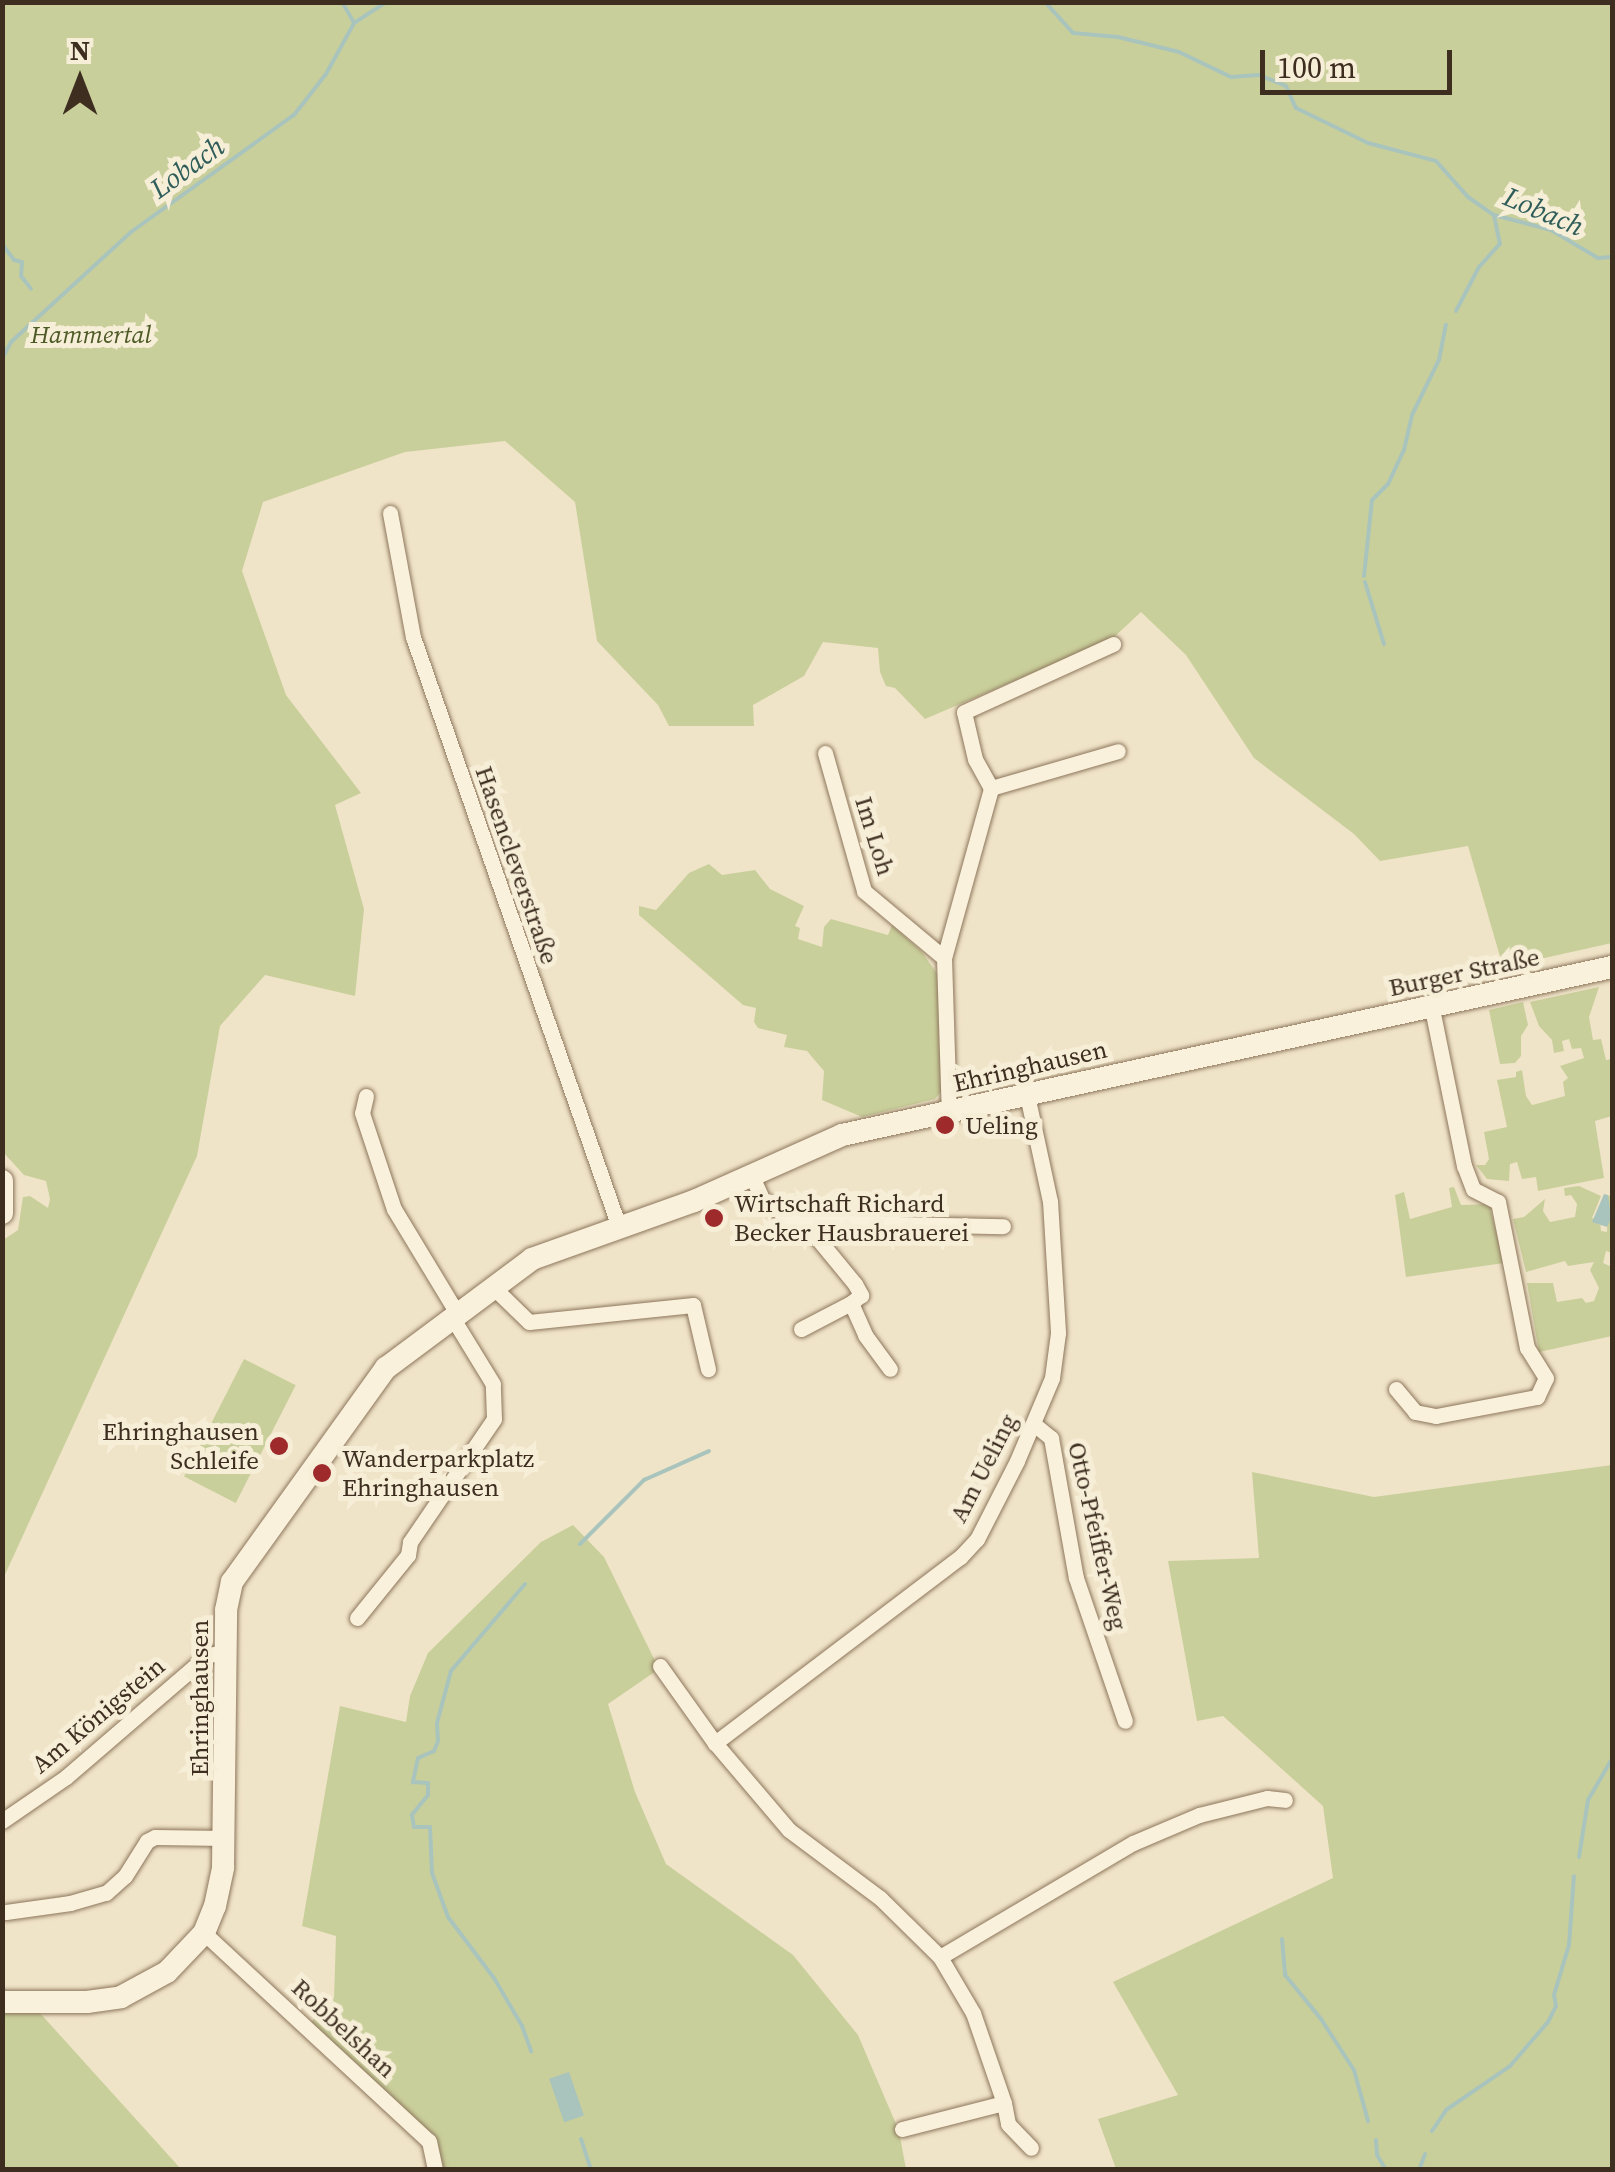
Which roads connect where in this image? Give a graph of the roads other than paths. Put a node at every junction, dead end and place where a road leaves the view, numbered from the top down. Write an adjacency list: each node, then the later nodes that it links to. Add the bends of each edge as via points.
1 (390, 513): 18 (street, Hasencleverstraße, via 413,637)
2 (1114, 644): 5 (street, via 964,712 974,759)
3 (1118, 751): 5 (street)
4 (825, 753): 6 (street, Im Loh, via 864,891)
5 (991, 788): 6 (street)
6 (944, 958): 12 (street)
7 (1612, 967): 8 (main road, Burger Straße)
8 (1432, 1008): 9 (main road, Burger Straße); 25 (street, via 1464,1166 1472,1189 1498,1202 1527,1348 1546,1378 1536,1397 1436,1416 1415,1412)
9 (1328, 1028): 10 (main road, Ehringhausen)
10 (1027, 1095): 12 (main road, Ehringhausen); 26 (street, Am Ueling, via 1050,1201 1058,1333 1056,1364)
11 (366, 1096): 21 (street, via 362,1113 394,1208)
12 (949, 1113): 13 (main road, Ehringhausen, via 826,1140)
13 (751, 1174): 16 (street, via 762,1199); 18 (main road, Ehringhausen)
14 (2, 1182): 15 (main road)
15 (2, 1213)
16 (804, 1222): 17 (street); 20 (street, via 855,1284 860,1295)
17 (1003, 1226)
18 (619, 1227): 19 (main road, Ehringhausen, via 532,1259)
19 (493, 1287): 21 (main road, Ehringhausen); 24 (street, via 529,1322 693,1305)
20 (851, 1303): 22 (street); 23 (street)
21 (454, 1315): 27 (street, via 496,1395 490,1430); 28 (main road, Ehringhausen, via 381,1374 242,1566 227,1601)
22 (801, 1328)
23 (890, 1368)
24 (708, 1370)
25 (1396, 1388)
26 (1034, 1425): 30 (street, Otto-Pfeiffer-Weg, via 1051,1438 1076,1578); 31 (street, Am Ueling, via 977,1538 960,1557)
27 (358, 1618)
28 (226, 1652): 33 (street, Am Königstein, via 208,1655 66,1777); 34 (main road, Ehringhausen)
29 (660, 1666): 31 (street)
30 (1125, 1721)
31 (715, 1744): 37 (street, via 789,1830 880,1898)
32 (1286, 1800): 37 (street, via 1267,1798 1199,1815 1133,1843)
33 (2, 1821)
34 (224, 1838): 35 (street, via 146,1840 126,1876 106,1893); 36 (main road, Ehringhausen, via 218,1896)
35 (6, 1912)
36 (204, 1933): 38 (main road, Ehringhausen, via 168,1972 122,1996); 42 (street, Robbelshan, via 429,2141)
37 (940, 1956): 39 (street, via 980,2030)
38 (2, 2002)
39 (1004, 2104): 40 (street); 41 (street, via 1008,2124)
40 (902, 2129)
41 (1031, 2148)
42 (435, 2170)

